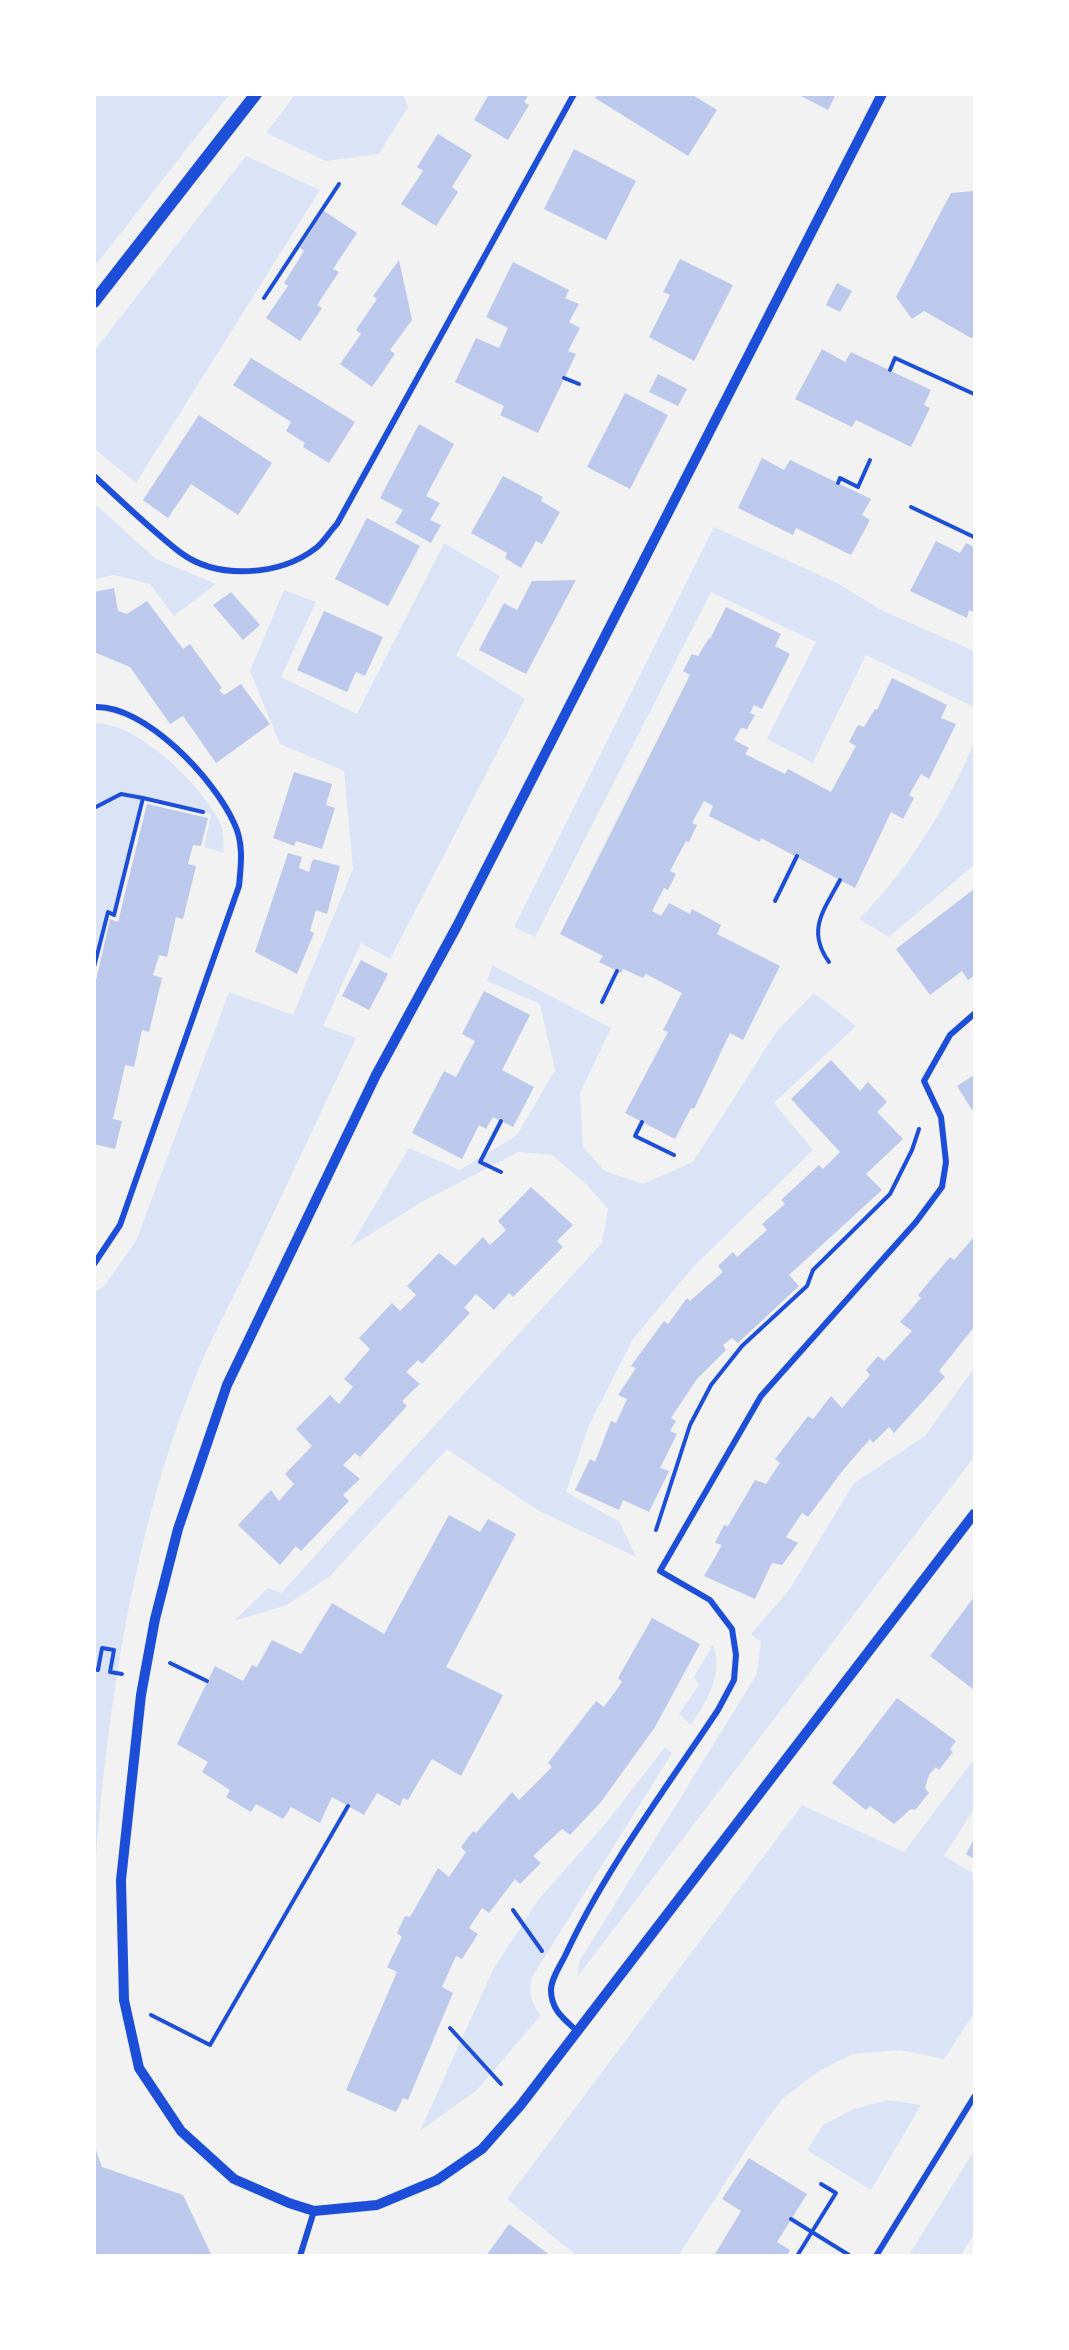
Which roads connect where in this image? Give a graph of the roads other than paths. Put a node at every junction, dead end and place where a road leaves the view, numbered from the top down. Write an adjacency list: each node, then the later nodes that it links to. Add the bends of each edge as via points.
1 (256, 94): 4 (main road)
2 (574, 94): 5 (street, via 337,524 317,548 271,569 245,572 211,567 183,554)
3 (882, 94): 12 (street, via 457,926 376,1076 227,1385 178,1529 141,1695 121,1880 124,2000 139,2068 181,2131 234,2179)
4 (94, 302)
5 (94, 476)
6 (94, 707): 8 (street, via 127,715 157,731 187,759 235,824 242,852 239,886 120,1225)
7 (975, 1014): 10 (street, via 950,1035 924,1080 941,1117 946,1162 942,1186 916,1222 761,1396 660,1571 710,1600 732,1629 734,1680 582,1918 557,1973 551,1988 553,2006)
8 (94, 1264)
9 (975, 1514): 10 (street)
10 (577, 2031): 12 (street, via 482,2149 446,2174 377,2205)
11 (975, 2097): 14 (street)
12 (314, 2211): 13 (street)
13 (300, 2256)
14 (876, 2256)

